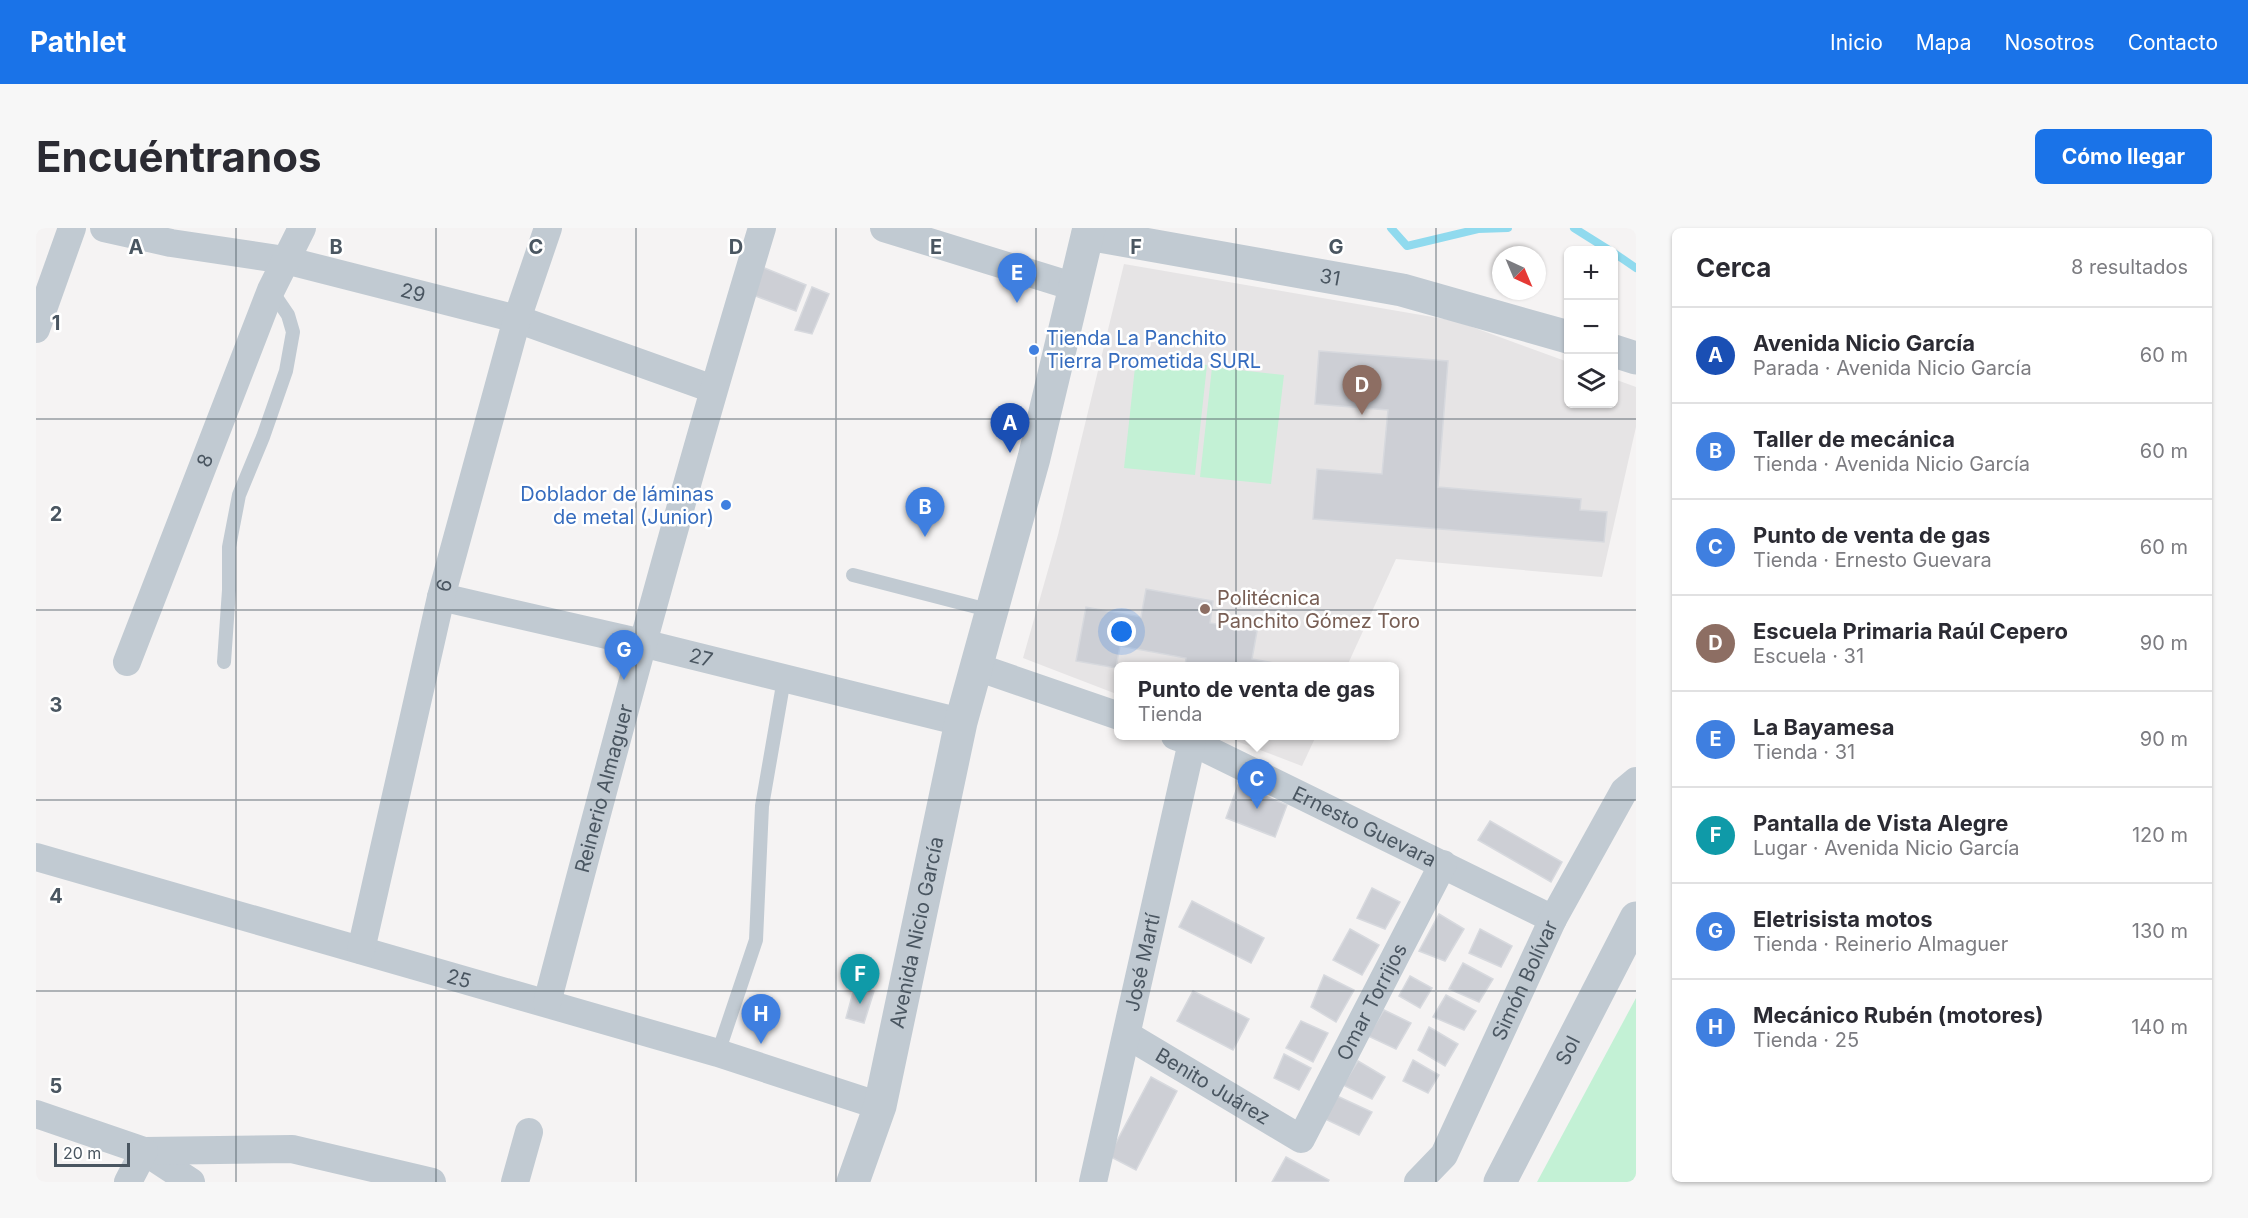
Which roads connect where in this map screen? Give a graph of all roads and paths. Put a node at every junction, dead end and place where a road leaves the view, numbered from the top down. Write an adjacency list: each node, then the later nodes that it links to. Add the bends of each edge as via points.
1 (72, 228): 12 (street)
2 (104, 228): 8 (street, 29, via 171,243)
3 (302, 228): 8 (street, 8)
4 (548, 228): 11 (street, 6)
5 (762, 228): 16 (street, Reinerio Almaguer)
6 (884, 228): 9 (street)
7 (1089, 231): 9 (street, Avenida Nicio García); 13 (street, 31, via 1402,291)
8 (285, 260): 10 (street, 8); 11 (street, 29)
9 (1075, 287): 19 (street, Avenida Nicio García)
10 (272, 290): 21 (street, 8); 22 (lane, via 288,315 292,332 286,370 239,495 229,547)
11 (517, 319): 16 (street, 29); 18 (street, 6)
12 (36, 329)
13 (1564, 336)
14 (1618, 352): 15 (street)
15 (1636, 358)
16 (713, 389): 20 (street, Reinerio Almaguer)
17 (853, 575): 19 (lane)
18 (441, 597): 20 (street, 27); 34 (street, 6)
19 (992, 611): 23 (street, Avenida Nicio García)
20 (642, 643): 24 (street, 27); 35 (street, Reinerio Almaguer)
21 (127, 662)
22 (224, 662)
23 (976, 667): 25 (street); 26 (street, Avenida Nicio García)
24 (784, 679): 26 (street, 27); 37 (lane, via 762,806 756,940)
25 (1114, 714)
26 (961, 722): 38 (street, Avenida Nicio García)
27 (1183, 740): 36 (street, José Martí)
28 (1185, 740): 31 (street, Ernesto Guevara)
29 (1636, 782): 33 (street, Simón Bolívar, via 1624,791)
30 (36, 856): 34 (street, 25)
31 (1443, 864): 33 (street, Ernesto Guevara); 41 (street, Omar Torrijos)
32 (1636, 918): 50 (street, Sol)
33 (1553, 920): 49 (street, Simón Bolívar, via 1444,1155)
34 (362, 950): 35 (street, 25)
35 (547, 1003): 37 (street, 25)
36 (1127, 1035): 41 (street, Benito Juárez); 48 (street, José Martí)
37 (718, 1053): 38 (street, 25)
38 (880, 1106): 47 (street, Avenida Nicio García)
39 (36, 1114): 42 (street)
40 (529, 1132): 46 (street)
41 (1301, 1139)
42 (144, 1151): 43 (street); 44 (street); 45 (street, via 292,1149)
43 (128, 1182)
44 (191, 1182)
45 (432, 1182)
46 (515, 1182)
47 (853, 1182)
48 (1093, 1182)
49 (1418, 1182)
50 (1500, 1182)

